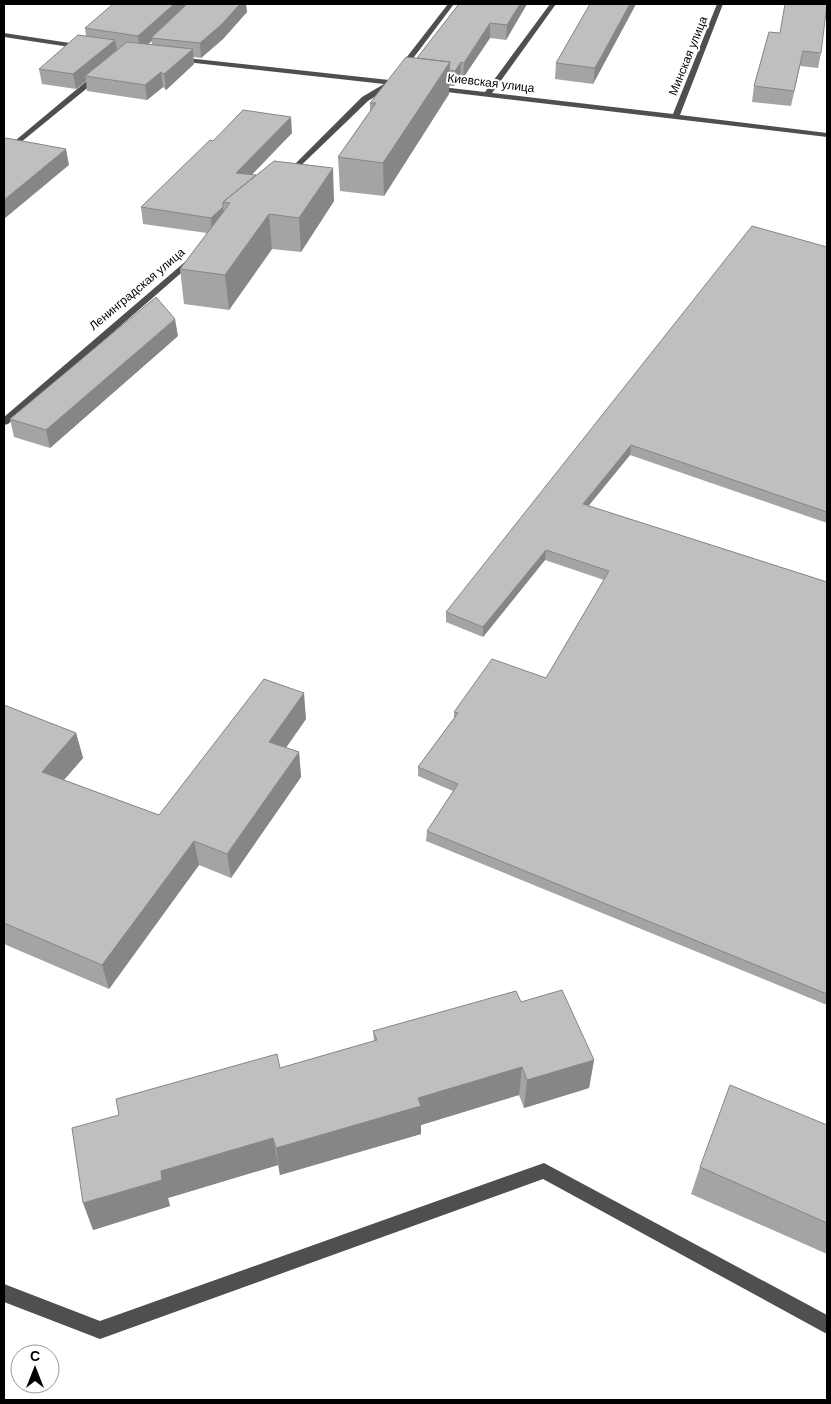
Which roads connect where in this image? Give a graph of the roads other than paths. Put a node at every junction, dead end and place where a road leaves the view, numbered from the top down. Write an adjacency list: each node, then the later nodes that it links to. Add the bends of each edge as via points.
1 (451, 4): 8 (street)
2 (553, 4): 11 (street)
3 (720, 4): 12 (street, Минская улица)
4 (4, 35): 5 (street)
5 (89, 47)
6 (173, 58): 8 (street)
7 (104, 72): 14 (street)
8 (391, 82): 9 (street); 15 (street, via 365,99)
9 (410, 85)
10 (420, 86): 11 (street, Киевская улица)
11 (487, 94): 12 (street, Киевская улица)
12 (676, 117): 13 (street, Киевская улица)
13 (827, 135)
14 (4, 154)
15 (279, 185)
16 (198, 254): 17 (street, Ленинградская улица)
17 (4, 422)
18 (4, 1293): 19 (street, via 100,1330 544,1171)
19 (827, 1325)

